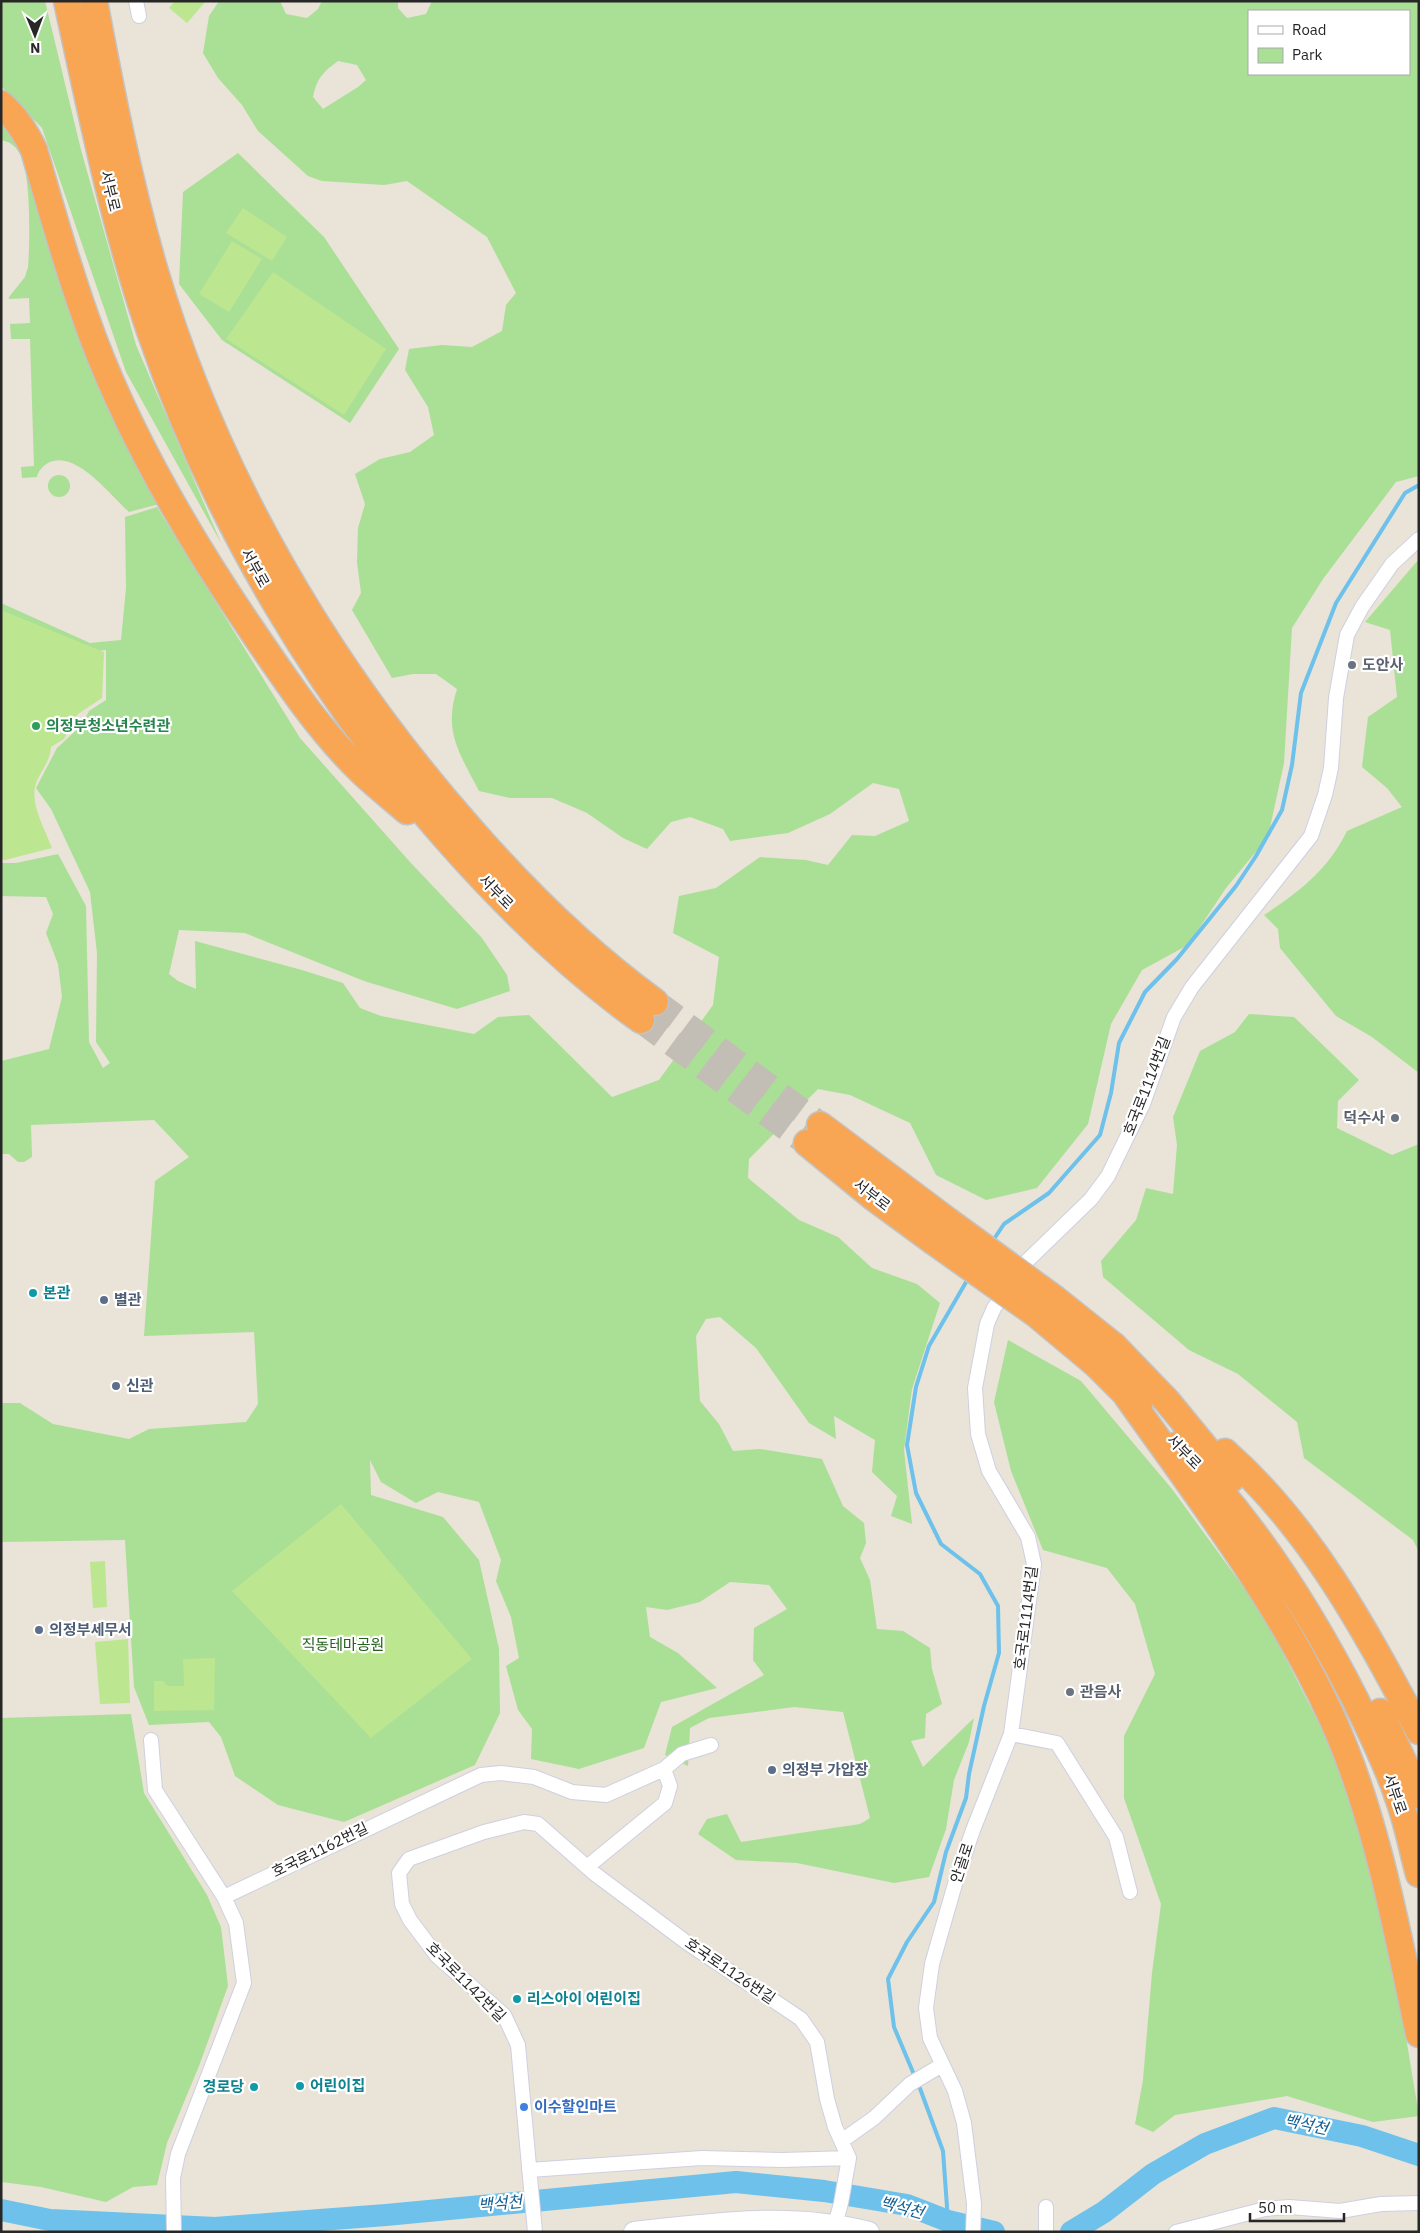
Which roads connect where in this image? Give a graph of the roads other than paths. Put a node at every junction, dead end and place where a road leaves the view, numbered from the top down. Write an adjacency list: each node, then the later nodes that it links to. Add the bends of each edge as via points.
1 (67, 1): 7 (highway, 서부로, via 133,278 166,376 198,456 262,580 326,683 356,728)
2 (94, 1): 7 (highway, 서부로, via 126,161 170,318 245,498 282,567 335,656 434,789 506,870 648,1011 616,1002 548,945)
3 (136, 1): 4 (street)
4 (139, 16)
5 (1, 104): 7 (highway, via 13,114 34,150 93,338 123,408 204,557 273,662 335,742 362,772)
6 (1419, 539): 13 (street, 호국로1114번길, via 1392,564 1347,635 1336,698 1326,796 1311,836 1192,987 1174,1017 1143,1104 1108,1176 1090,1199 1026,1262 994,1308 987,1324 975,1388 978,1434 989,1471 1028,1537 1034,1564)
7 (469, 864)
8 (813, 1134): 9 (highway, 서부로, bridge, via 873,1197 940,1231 1036,1314)
9 (1105, 1355): 10 (highway, 서부로); 11 (highway, 서부로)
10 (1127, 1396): 20 (highway, 서부로, via 1216,1485 1296,1593 1372,1733 1398,1797); 23 (highway, via 1277,1614 1331,1717 1350,1762 1385,1876)
11 (1166, 1401): 12 (highway, via 1228,1455 1272,1500 1311,1547 1343,1594); 17 (highway, 서부로, via 1259,1514 1317,1602 1378,1708)
12 (1419, 1731)
13 (1011, 1734): 21 (street, via 1057,1743 1116,1837); 24 (street, 안골로, via 973,1830 932,1964 926,2008 930,2038)
14 (151, 1740): 22 (street, via 155,1790)
15 (711, 1745): 16 (street, 호국로1162번길, via 682,1754)
16 (664, 1769): 19 (street, via 670,1786 665,1803); 22 (street, 호국로1162번길, via 606,1795 572,1792 534,1777 501,1772 481,1775)
17 (1419, 1795)
18 (538, 1824): 19 (street, 호국로1126번길); 27 (street, 호국로1142번길, via 524,1822 408,1858 399,1873 402,1904 410,1920 437,1956 504,2015 518,2045)
19 (587, 1867): 25 (street, 호국로1126번길, via 686,1942 801,2019 817,2042 835,2126)
20 (1419, 1874)
21 (1130, 1892)
22 (224, 1896): 33 (street, via 236,1923 244,1983 178,2154 173,2198)
23 (1419, 2034)
24 (942, 2065): 25 (street, via 910,2084 874,2118); 36 (street, 안골로, via 964,2124 974,2204)
25 (843, 2140): 26 (street, 호국로1126번길)
26 (849, 2162): 27 (street, via 702,2158); 30 (street)
27 (529, 2170): 31 (street, 호국로1142번길)
28 (1419, 2203): 38 (street, via 1381,2204 1340,2211 1289,2207)
29 (1046, 2207): 37 (street)
30 (835, 2225): 32 (street, via 770,2220); 35 (street)
31 (534, 2230)
32 (658, 2230): 34 (street)
33 (174, 2232)
34 (634, 2232)
35 (869, 2232)
36 (973, 2232)
37 (1046, 2232)
38 (1176, 2232)

